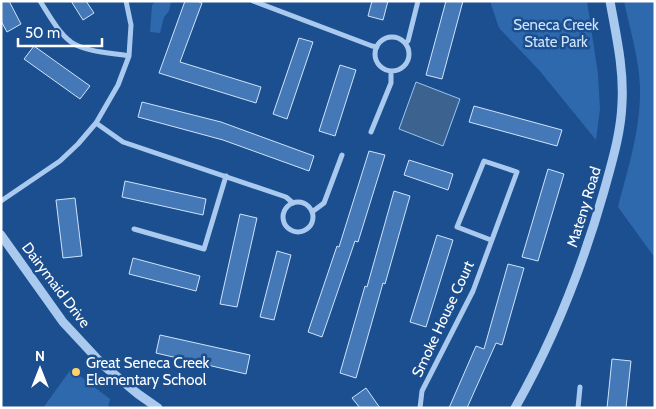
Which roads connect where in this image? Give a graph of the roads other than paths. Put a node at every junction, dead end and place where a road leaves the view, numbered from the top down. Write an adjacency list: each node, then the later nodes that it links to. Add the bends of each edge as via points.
1 (40, 1): 8 (street, via 72,43)
2 (126, 1): 8 (street, via 131,25)
3 (253, 1): 7 (street)
4 (418, 1): 6 (street)
5 (610, 1): 23 (street, Mateny Road, via 620,54 622,102 617,147 594,226 559,320)
6 (405, 43): 7 (street, via 386,38); 9 (street, via 409,56 407,62)
7 (377, 47): 9 (street, via 376,60 384,69)
8 (128, 56): 10 (street, via 118,86)
9 (391, 71): 11 (street, via 391,83)
10 (96, 123): 13 (street, via 123,142); 14 (street, via 60,161)
11 (371, 132)
12 (342, 155): 16 (street, via 324,203)
13 (226, 176): 15 (street, via 286,197); 17 (street, via 204,250)
14 (1, 201)
15 (293, 203): 16 (street, via 305,204); 16 (street, via 283,217 287,228 292,231 308,229 312,224)
16 (312, 212)
17 (134, 229)
18 (1, 236): 21 (street, Dairymaid Drive, via 63,322 103,365)
19 (491, 240): 19 (street, Smoke House Court, via 517,172 484,161 457,227); 22 (street, Smoke House Court, via 472,291 422,391)
20 (580, 387): 24 (street)
21 (158, 408)
22 (420, 408)
23 (515, 408)
24 (578, 408)

